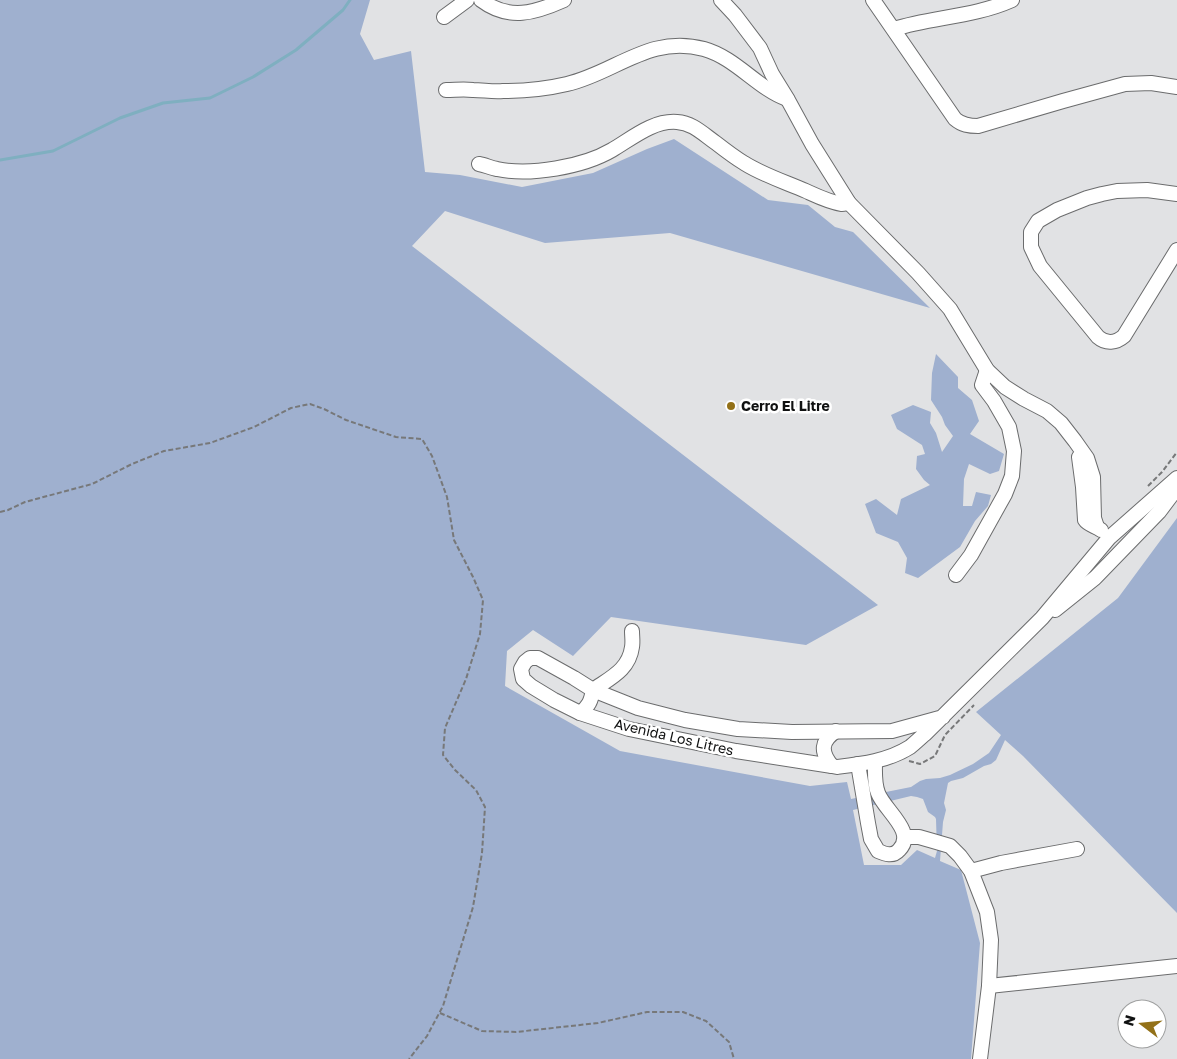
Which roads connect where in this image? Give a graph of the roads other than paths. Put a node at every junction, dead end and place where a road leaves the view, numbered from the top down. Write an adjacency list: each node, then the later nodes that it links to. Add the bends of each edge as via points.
1 (468, 0): 7 (street)
2 (481, 0): 3 (street, via 503,11 520,13)
3 (564, 0)
4 (721, 0): 11 (street, via 760,48)
5 (873, 0): 8 (street)
6 (1012, 0): 8 (street, via 974,13)
7 (444, 17)
8 (894, 29): 9 (street, via 955,119 968,126 978,126 1125,84)
9 (1177, 87)
10 (446, 90): 11 (street, via 503,91 568,84 646,52 681,46 704,49 726,58)
11 (788, 100): 14 (street)
12 (479, 164): 14 (street, via 523,171 572,166 610,152 652,127 675,121 696,128 745,164 830,201)
13 (1177, 194): 15 (street, via 1132,190 1072,203 1038,221 1031,232 1031,247 1040,266 1105,342 1124,336)
14 (849, 203): 16 (street, via 950,309)
15 (1177, 250)
16 (987, 370): 20 (street, via 1005,387 1047,411 1075,441 1087,458 1093,478 1097,527); 21 (street, via 982,385 1009,427 1014,451 1012,476 972,555)
17 (1177, 478): 19 (street, Avenida Los Litres)
18 (1177, 488): 19 (street, Avenida Los Litres)
19 (1154, 506): 20 (street, Avenida Los Litres); 22 (street, Avenida Los Litres, via 1095,578)
20 (1109, 538): 22 (street, Avenida Los Litres)
21 (956, 575)
22 (1074, 588): 26 (street, Avenida Los Litres, via 1062,606 1042,618)
23 (632, 631): 24 (street, via 628,661 622,670)
24 (593, 690): 25 (street, via 587,708); 25 (street, Avenida Los Litres, via 538,658 525,662 523,679); 27 (street, Avenida Los Litres, via 661,715 711,726 765,731)
25 (580, 713): 32 (street, Avenida Los Litres, via 629,729)
26 (943, 717): 28 (street, Avenida Los Litres); 29 (street, Avenida Los Litres, via 910,747)
27 (836, 731): 28 (street, Avenida Los Litres); 32 (street, via 827,737 824,750)
28 (892, 731): 29 (street, via 899,745)
29 (896, 754): 30 (street, Avenida Los Litres)
30 (875, 762): 31 (street, Avenida Los Litres); 33 (street, via 878,793 904,829)
31 (858, 764): 32 (street, Avenida Los Litres); 33 (street, via 871,839 878,851 888,855 897,852 904,845)
32 (832, 766)
33 (905, 837): 35 (street, via 950,846)
34 (1077, 849): 35 (street)
35 (971, 871): 37 (street, via 984,903 991,940)
36 (1177, 966): 37 (street)
37 (989, 986): 38 (street)
38 (980, 1059)

